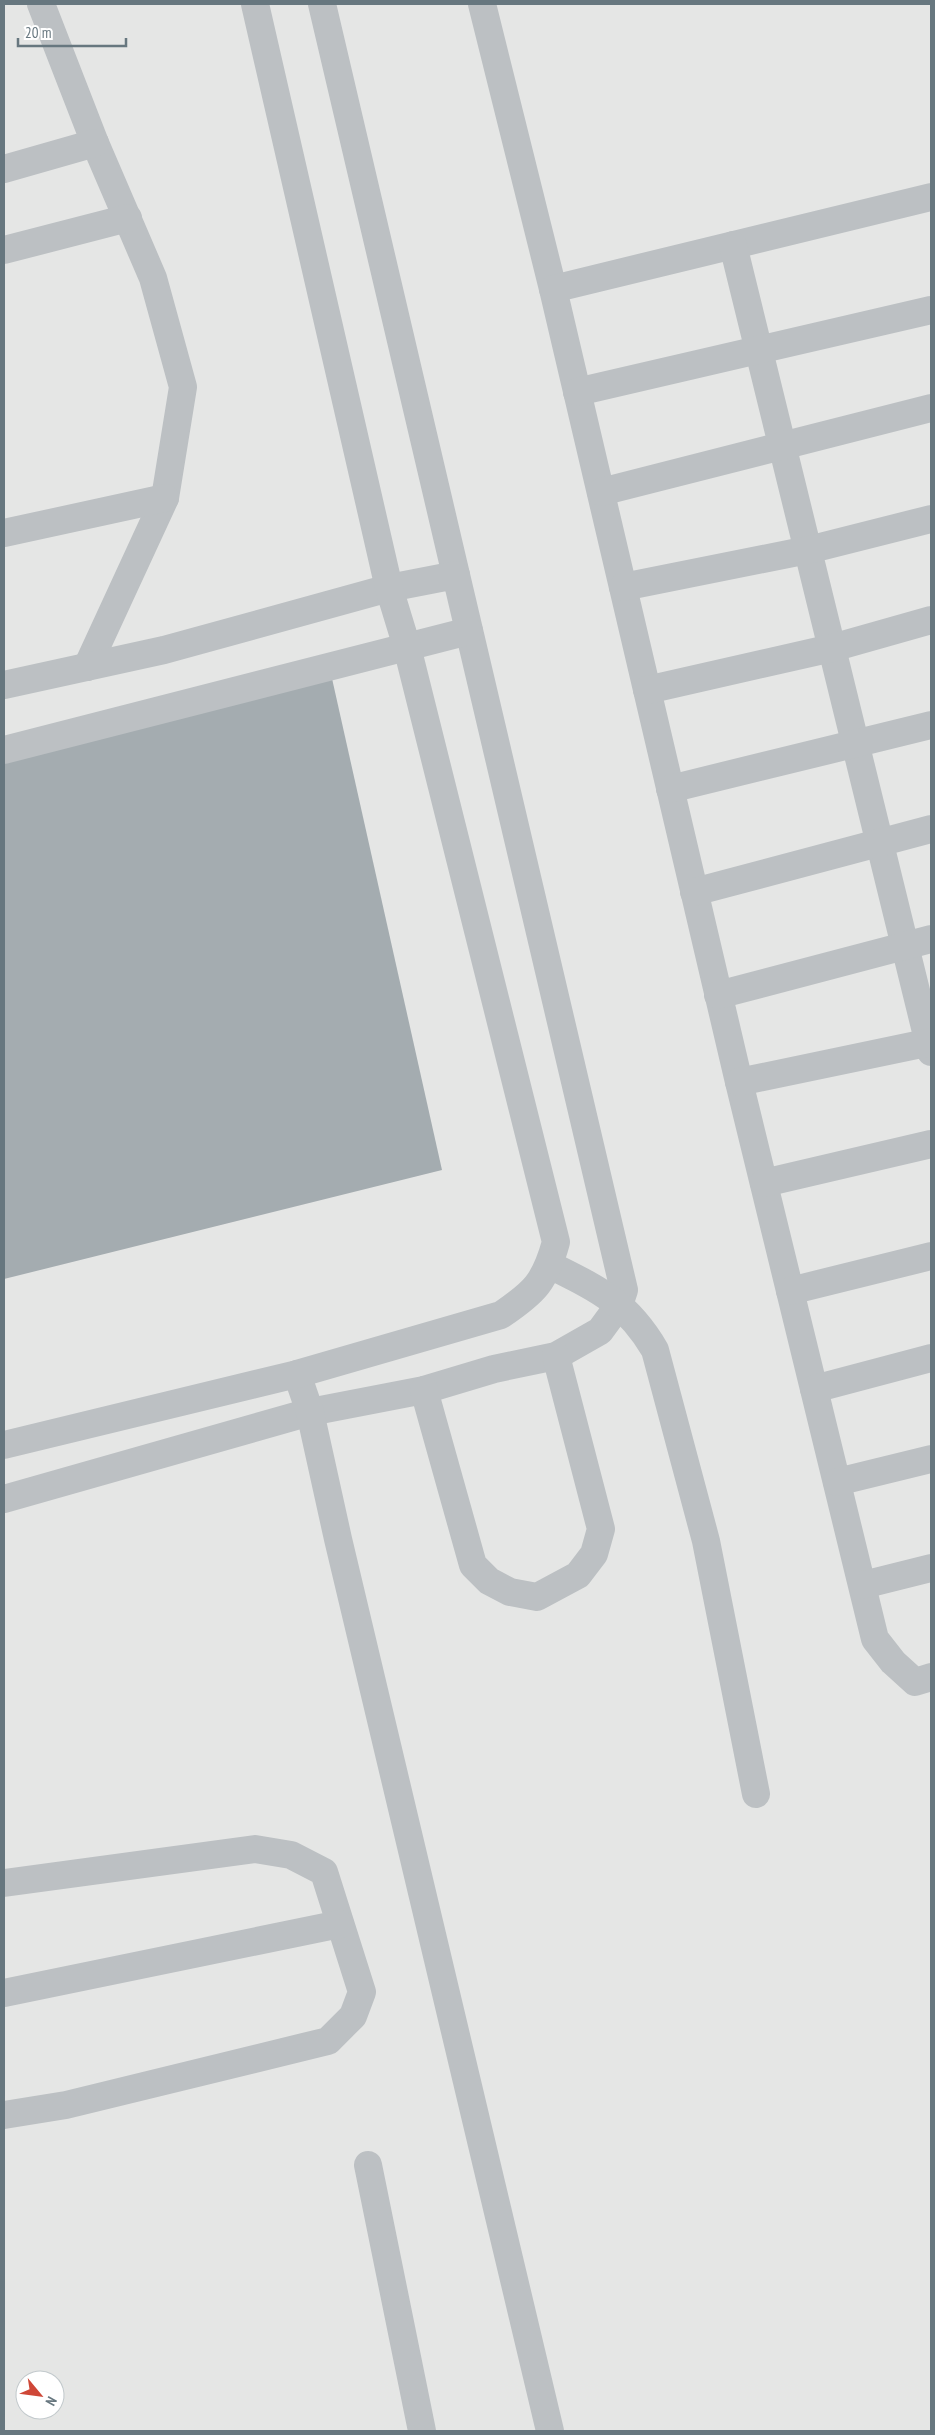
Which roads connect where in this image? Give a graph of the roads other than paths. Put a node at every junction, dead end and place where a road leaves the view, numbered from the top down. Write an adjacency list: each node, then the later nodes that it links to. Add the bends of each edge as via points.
1 (41, 4): 5 (lane)
2 (255, 4): 24 (lane)
3 (322, 4): 22 (lane)
4 (482, 4): 11 (lane)
5 (95, 143): 6 (lane); 8 (lane)
6 (4, 169)
7 (931, 197): 9 (lane)
8 (128, 218): 10 (lane); 18 (lane, via 152,278 183,387)
9 (733, 245): 11 (lane); 13 (lane)
10 (4, 250)
11 (553, 288): 14 (lane)
12 (931, 310): 13 (lane)
13 (760, 351): 14 (lane); 16 (lane)
14 (577, 392): 17 (lane)
15 (931, 408): 16 (lane)
16 (783, 445): 17 (lane); 21 (lane)
17 (600, 492): 23 (lane)
18 (165, 498): 20 (lane); 29 (lane)
19 (931, 519): 21 (lane)
20 (4, 533)
21 (808, 550): 23 (lane); 28 (lane)
22 (456, 575): 24 (lane); 26 (lane)
23 (623, 587): 31 (lane)
24 (389, 588): 27 (lane); 29 (lane, via 164,650)
25 (931, 620): 28 (lane)
26 (469, 631): 27 (lane); 49 (lane, via 620,1270 624,1290)
27 (407, 647): 34 (lane); 47 (lane, via 556,1242)
28 (832, 648): 31 (lane); 33 (lane)
29 (87, 667): 30 (lane)
30 (4, 685)
31 (647, 690): 35 (lane)
32 (931, 725): 33 (lane)
33 (856, 745): 35 (lane); 37 (lane)
34 (4, 750)
35 (670, 789): 38 (lane)
36 (931, 830): 37 (lane)
37 (880, 843): 38 (lane); 40 (lane)
38 (694, 892): 41 (lane)
39 (931, 939): 40 (lane)
40 (905, 946): 41 (lane); 42 (lane)
41 (718, 994): 43 (lane)
42 (930, 1046): 43 (lane)
43 (739, 1082): 45 (lane)
44 (931, 1144): 45 (lane)
45 (764, 1183): 48 (lane)
46 (931, 1256): 48 (lane)
47 (550, 1266): 49 (lane, via 600,1290); 52 (lane, via 530,1295 501,1314)
48 (790, 1291): 53 (lane)
49 (618, 1305): 50 (lane, via 600,1330); 63 (lane, via 641,1326 655,1350 706,1541)
50 (556, 1356): 54 (lane, via 494,1369); 54 (lane, via 601,1529 594,1554 578,1575 537,1597 510,1592 489,1582 473,1565)
51 (931, 1358): 53 (lane)
52 (298, 1374): 55 (lane); 56 (lane)
53 (814, 1389): 58 (lane)
54 (424, 1390): 55 (lane)
55 (310, 1412): 59 (lane); 70 (lane)
56 (4, 1445)
57 (931, 1459): 58 (lane)
58 (837, 1482): 61 (lane)
59 (4, 1499)
60 (931, 1568): 61 (lane)
61 (862, 1585): 62 (lane, via 875,1639 915,1682)
62 (931, 1677)
63 (756, 1794)
64 (4, 1883): 65 (lane, via 255,1849 291,1854 324,1872)
65 (340, 1924): 66 (lane); 67 (lane, via 362,1992 353,2016 328,2041 66,2106)
66 (4, 1992)
67 (4, 2115)
68 (368, 2165): 69 (lane)
69 (422, 2431)
70 (550, 2431)

